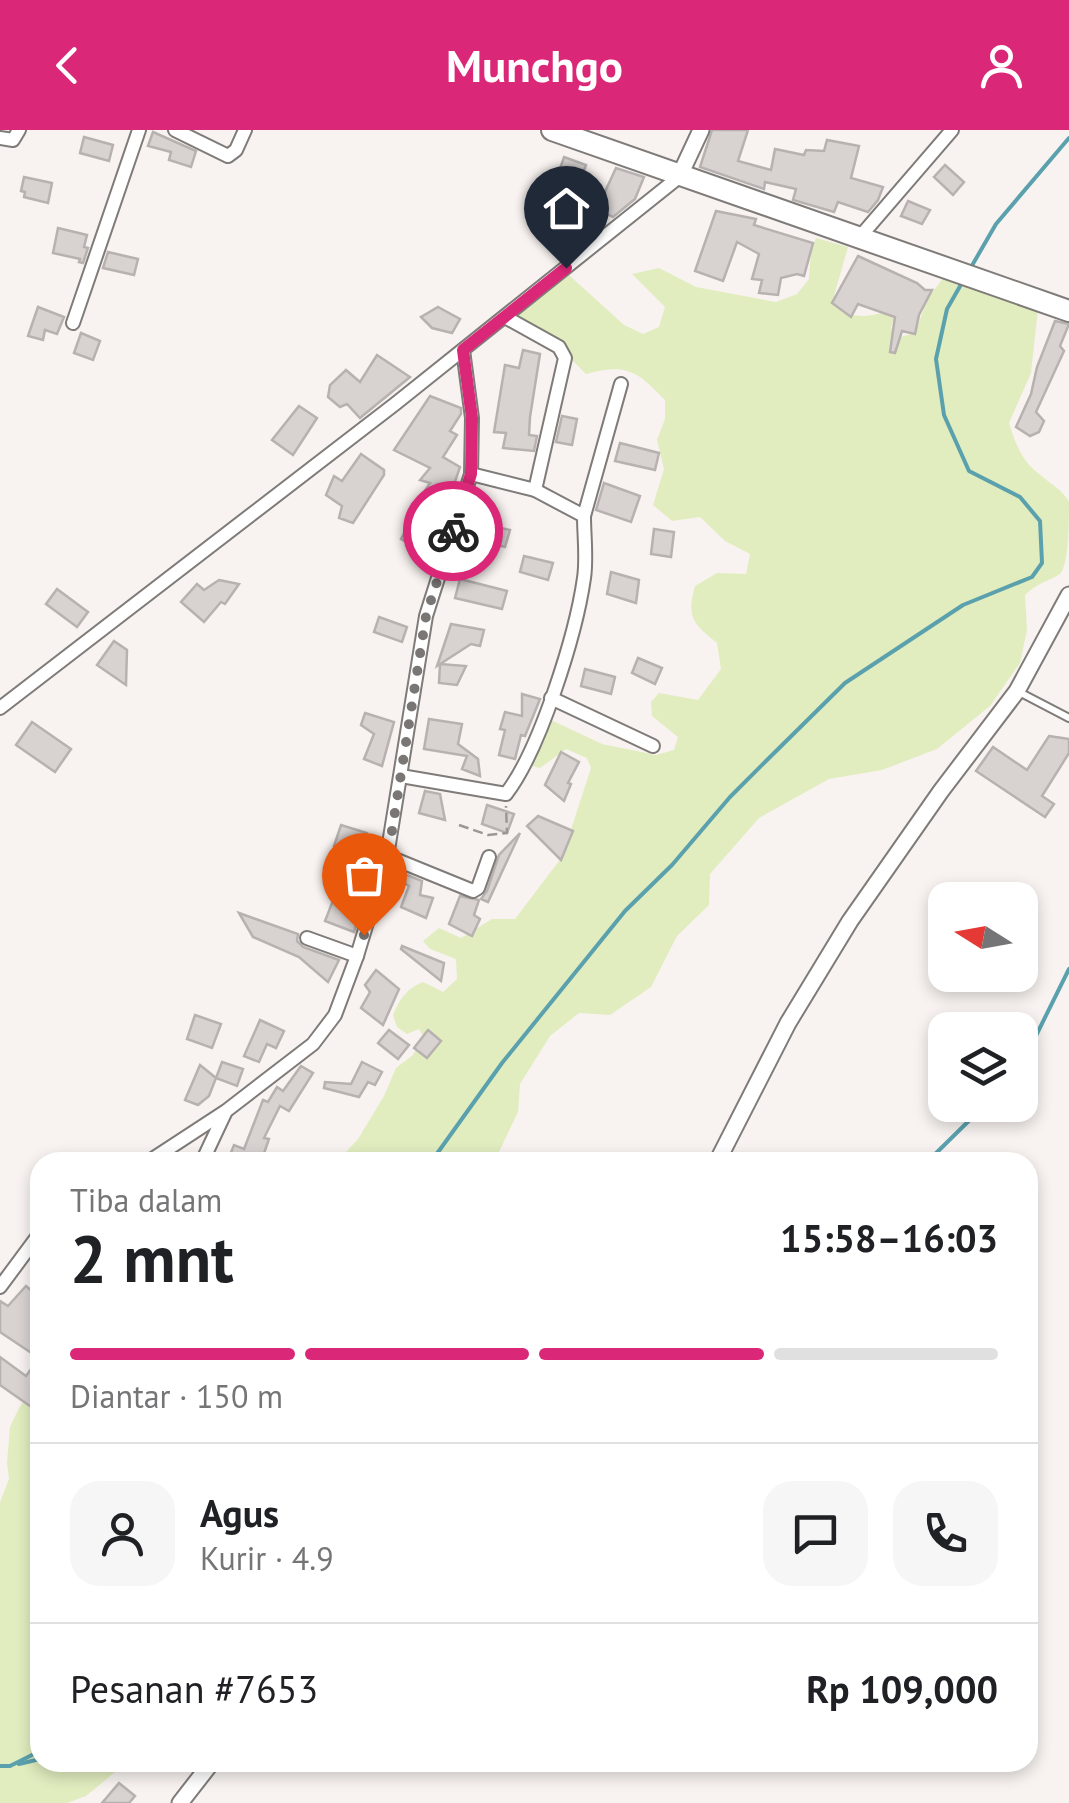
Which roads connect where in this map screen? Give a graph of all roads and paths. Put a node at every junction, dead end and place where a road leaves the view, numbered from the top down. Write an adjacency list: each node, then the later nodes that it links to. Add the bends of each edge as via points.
1 (19, 130): 8 (street, via 13,140)
2 (139, 130): 13 (street)
3 (175, 130): 4 (street, via 228,156)
4 (245, 130)
5 (552, 130): 9 (main road)
6 (701, 130): 9 (street)
7 (952, 130): 10 (street)
8 (0, 138)
9 (679, 177): 10 (main road); 12 (street)
10 (859, 238): 11 (main road)
11 (1069, 311)
12 (505, 317): 14 (street); 17 (street, via 559,346 565,358)
13 (74, 323)
14 (463, 350): 16 (street); 22 (street)
15 (621, 384): 18 (street)
16 (471, 474): 17 (street); 25 (street, via 426,616)
17 (536, 490): 18 (street)
18 (584, 516): 21 (street, via 584,576)
19 (1069, 595): 20 (street)
20 (1017, 691): 23 (lane); 35 (street, via 850,921)
21 (552, 698): 24 (street); 26 (street)
22 (0, 708)
23 (1069, 718)
24 (653, 746)
25 (400, 776): 26 (street); 28 (street)
26 (506, 794): 27 (path, via 507,833)
27 (459, 825)
28 (388, 856): 29 (street, via 473,891); 31 (street)
29 (489, 857)
30 (306, 938): 31 (street)
31 (357, 956): 32 (street, via 335,1015 313,1044)
32 (226, 1110): 33 (street); 34 (street)
33 (163, 1152)
34 (207, 1152)
35 (722, 1152)
36 (30, 1246): 37 (street)
37 (0, 1287)
38 (204, 1772): 39 (street)
39 (180, 1803)

